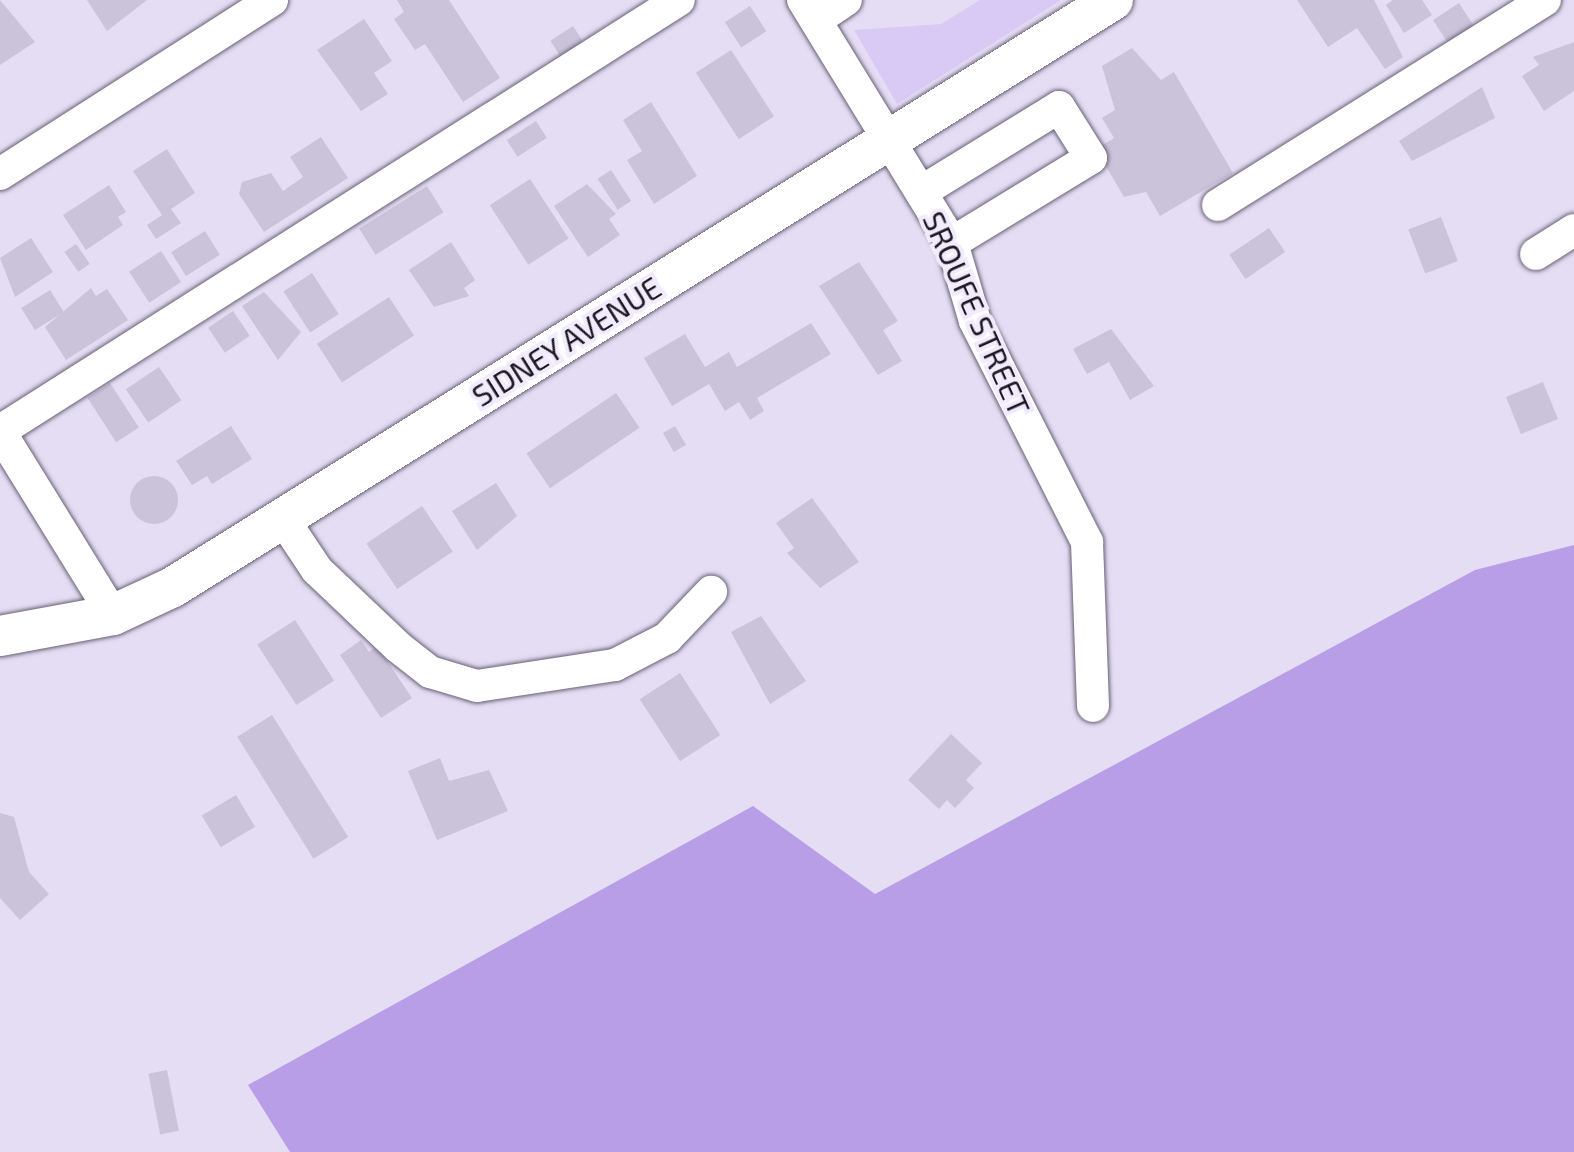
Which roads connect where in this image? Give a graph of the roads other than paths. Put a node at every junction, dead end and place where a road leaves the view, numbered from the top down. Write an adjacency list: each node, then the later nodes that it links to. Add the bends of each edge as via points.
1 (272, 0): 8 (street)
2 (680, 0): 14 (street)
3 (846, 0): 6 (street)
4 (1112, 0): 7 (main road, SIDNEY AVENUE)
5 (1545, 0): 10 (street)
6 (809, 10): 7 (street, SROUFE STREET)
7 (888, 138): 9 (street, SROUFE STREET); 15 (main road, SIDNEY AVENUE)
8 (0, 174)
9 (921, 192): 12 (street, SROUFE STREET); 12 (street, via 1059,107 1091,158)
10 (1218, 206)
11 (1574, 230): 13 (street)
12 (952, 243): 19 (street, SROUFE STREET, via 976,320 1087,542)
13 (1536, 254)
14 (0, 432): 17 (street)
15 (284, 519): 16 (street, via 317,570 398,647 430,672 477,686 615,665 668,638); 17 (main road, SIDNEY AVENUE)
16 (711, 592)
17 (114, 615): 18 (main road, SIDNEY AVENUE)
18 (0, 636)
19 (1093, 706)

